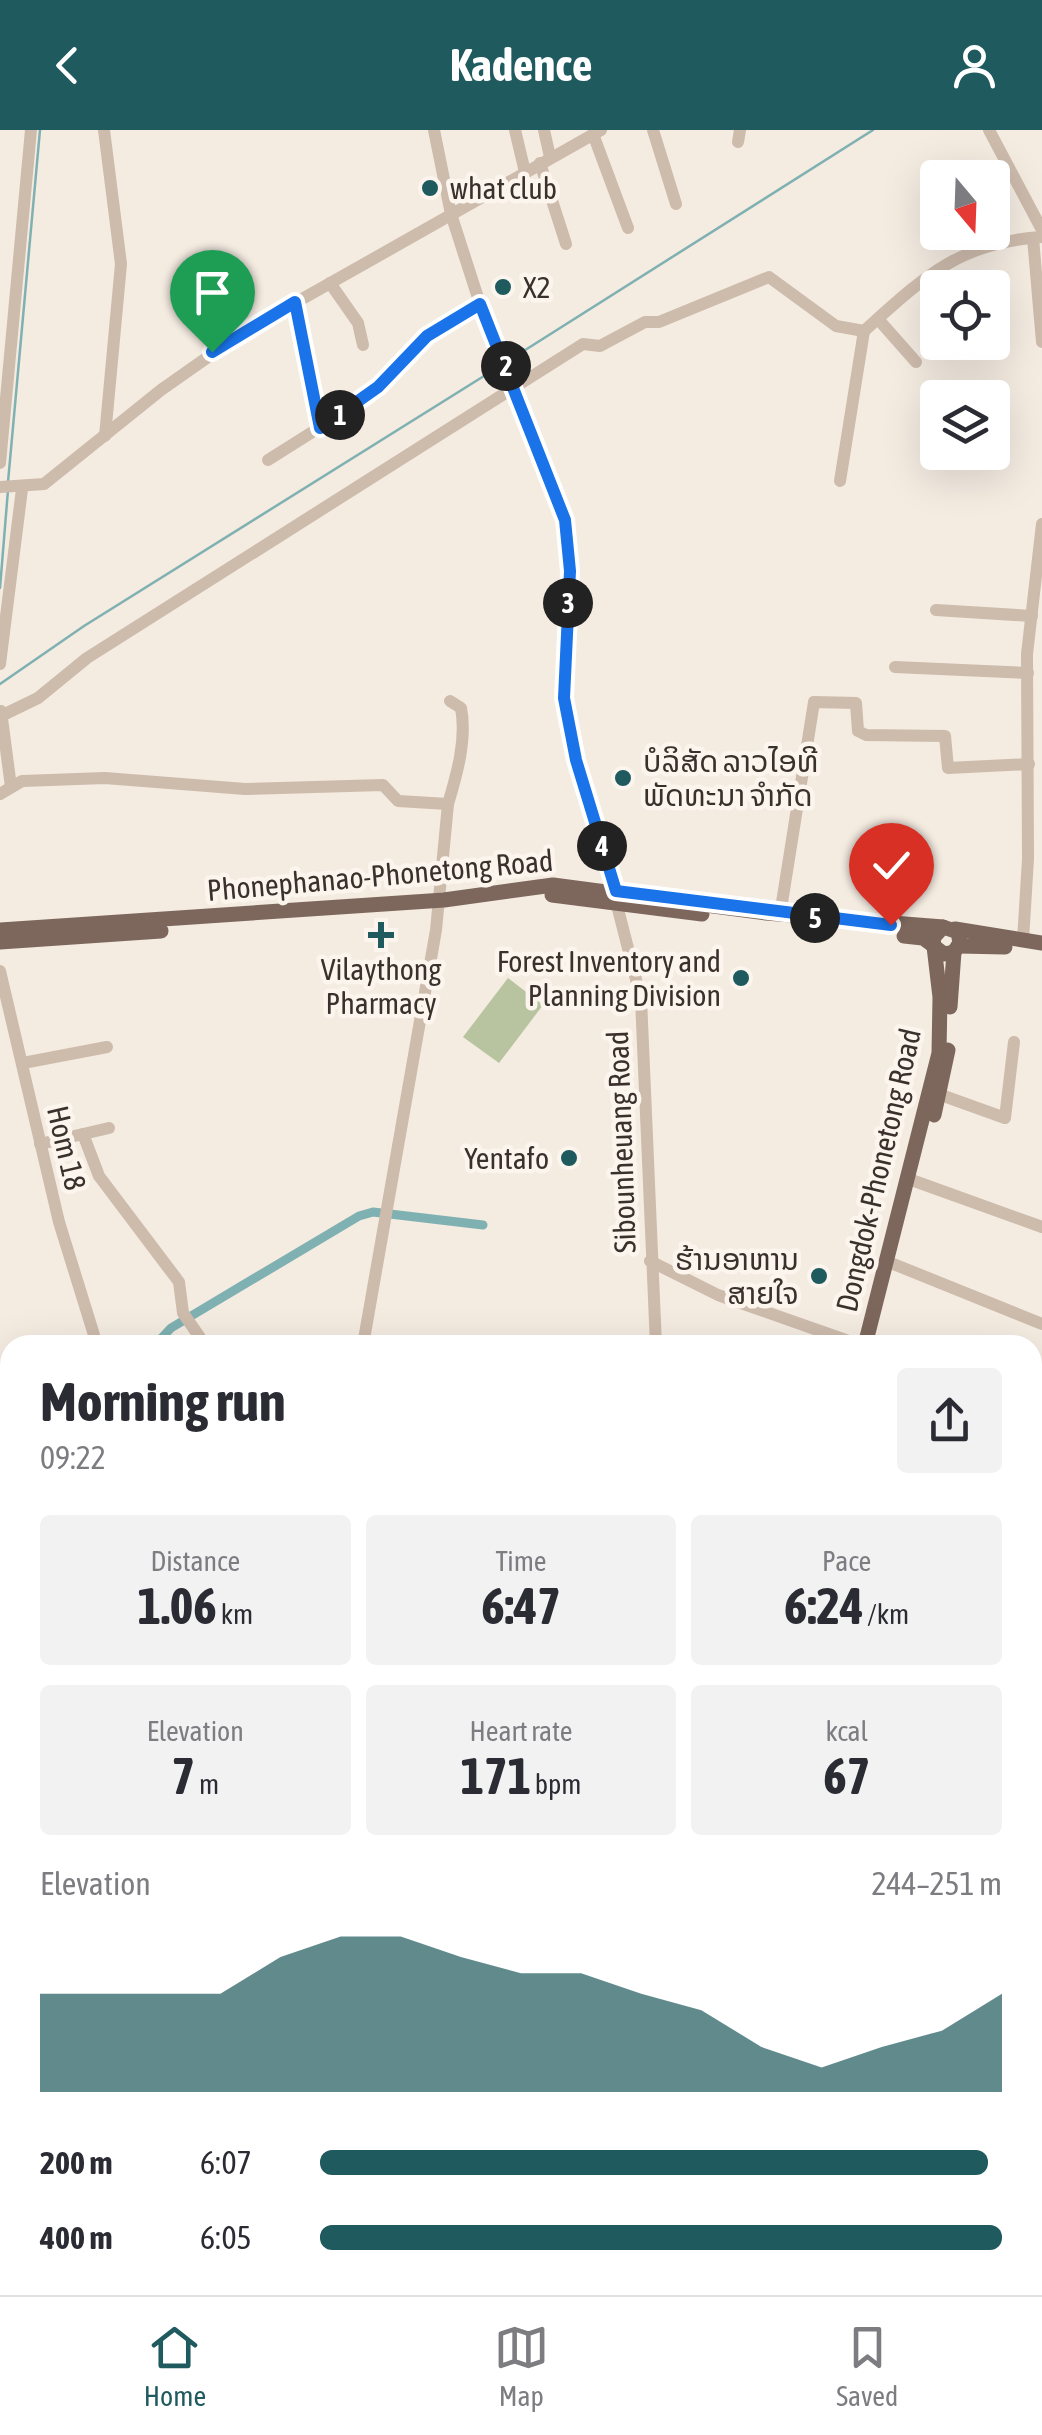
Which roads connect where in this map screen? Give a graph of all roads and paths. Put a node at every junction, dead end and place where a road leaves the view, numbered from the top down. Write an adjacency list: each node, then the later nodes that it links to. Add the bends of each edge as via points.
1 (31, 130): 30 (street)
2 (104, 130): 28 (street, via 121,264)
3 (434, 130): 12 (street, Sibounheuang Road)
4 (515, 130): 10 (street)
5 (544, 130): 9 (street)
6 (653, 130): 11 (street)
7 (989, 130): 14 (street)
8 (597, 132): 9 (street); 13 (street)
9 (545, 160): 10 (street); 15 (street)
10 (525, 172): 12 (street)
11 (676, 204)
12 (450, 214): 16 (street); 19 (street, Sibounheuang Road)
13 (628, 228)
14 (1039, 235): 20 (street, via 970,250); 23 (street)
15 (566, 244)
16 (330, 283): 18 (street); 24 (street, via 358,323)
17 (205, 297): 22 (street, via 225,301)
18 (295, 302): 22 (street); 27 (street)
19 (480, 304): 26 (street, Sibounheuang Road); 27 (street, via 427,336 378,387)
20 (878, 319): 21 (street); 25 (street)
21 (864, 331): 26 (street, via 836,326 768,277 659,322 644,322 604,345 583,344); 31 (street)
22 (242, 333): 28 (street)
23 (1042, 342)
24 (363, 345)
25 (916, 362)
26 (514, 385): 42 (street, via 87,658 38,698); 46 (street, Sibounheuang Road, via 570,544 564,698)
27 (320, 428): 29 (street)
28 (104, 436): 33 (street, via 44,484)
29 (268, 460)
30 (0, 463)
31 (840, 480)
32 (1, 488): 33 (street)
33 (21, 488): 38 (street)
34 (1042, 524): 35 (street)
35 (1039, 590): 37 (street)
36 (936, 610): 37 (street)
37 (1032, 616): 40 (street)
38 (0, 664)
39 (895, 667): 40 (street)
40 (1028, 673): 43 (street)
41 (450, 701): 45 (street, via 461,708 463,720)
42 (2, 712): 44 (street)
43 (1029, 764): 48 (street, via 948,768 944,736 866,734 858,731 856,703 814,702); 51 (street)
44 (6, 791): 45 (street, via 22,780 105,778 245,789 383,785 395,800)
45 (448, 804): 47 (street)
46 (618, 897): 47 (main road, Phonephanao-Phonetong Road, via 553,885); 48 (main road, Phonephanao-Phonetong Road); 68 (street, Sibounheuang Road, via 641,999)
47 (436, 906): 50 (main road, Phonephanao-Phonetong Road); 52 (main road, Phonephanao-Phonetong Road); 73 (street)
48 (770, 917): 49 (main road, Phonephanao-Phonetong Road); 54 (main road, Phonephanao-Phonetong Road, via 923,938)
49 (949, 928): 51 (main road, Phonephanao-Phonetong Road); 54 (main road, via 935,933); 55 (main road)
50 (0, 930)
51 (1022, 940): 53 (main road, Phonephanao-Phonetong Road)
52 (0, 942)
53 (1042, 944)
54 (935, 947): 55 (main road, Phonephanao-Phonetong Road, via 944,954); 58 (main road, Dongdok-Phonetong Road)
55 (957, 949): 56 (main road, Phonephanao-Phonetong Road, via 994,945); 58 (main road)
56 (1042, 954)
57 (0, 971): 61 (street, Hom 18)
58 (945, 999): 62 (main road, Dongdok-Phonetong Road, via 950,1038); 66 (main road, Dongdok-Phonetong Road)
59 (1014, 1042): 62 (street, via 1005,1118)
60 (106, 1047): 61 (street)
61 (23, 1063): 65 (street, Hom 18)
62 (941, 1094): 66 (main road, Dongdok-Phonetong Road)
63 (109, 1128): 64 (street)
64 (83, 1134): 65 (street); 71 (street, via 105,1185 179,1282 183,1313)
65 (40, 1144): 72 (street, Hom 18)
66 (910, 1179): 67 (street); 69 (main road, Dongdok-Phonetong Road)
67 (1042, 1227)
68 (650, 1260): 74 (street, Sibounheuang Road); 75 (street, via 718,1295)
69 (890, 1263): 70 (street); 76 (main road, Dongdok-Phonetong Road); 77 (main road, Dongdok-Phonetong Road)
70 (1042, 1324)
71 (196, 1333)
72 (94, 1335)
73 (366, 1335)
74 (655, 1335)
75 (834, 1335)
76 (866, 1335)
77 (877, 1335)

